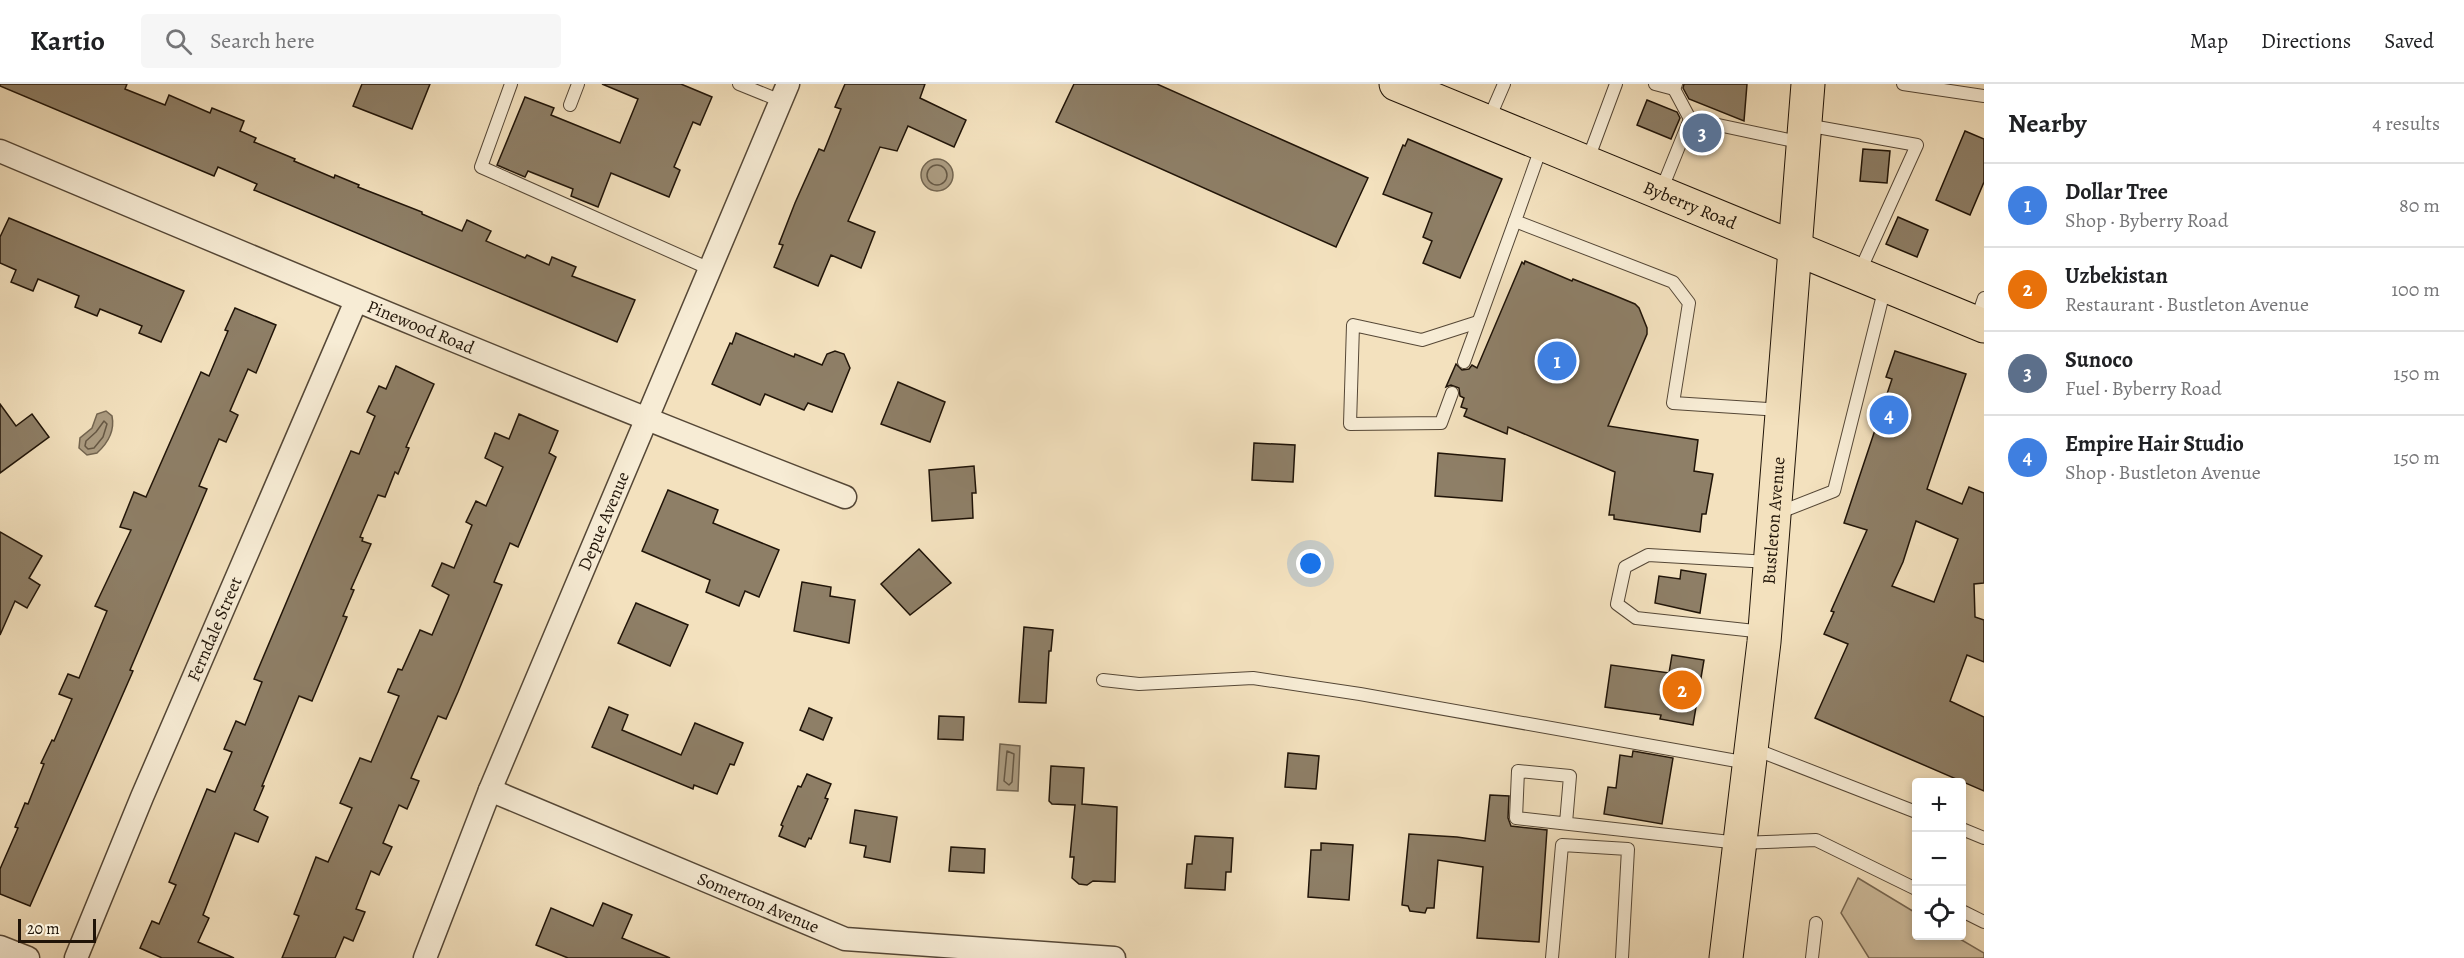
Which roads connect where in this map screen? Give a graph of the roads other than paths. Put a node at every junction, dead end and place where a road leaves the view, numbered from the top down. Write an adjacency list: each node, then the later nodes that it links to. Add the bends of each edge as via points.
1 (511, 84): 23 (lane, via 481,166)
2 (578, 84): 13 (lane)
3 (739, 84): 11 (lane)
4 (1396, 84): 15 (main road, Byberry Road)
5 (1504, 84): 15 (lane)
6 (1616, 84): 19 (lane)
7 (1655, 84): 10 (lane)
8 (1808, 84): 16 (main road, Bustleton Avenue)
9 (1903, 84): 12 (lane)
10 (1675, 87): 14 (lane)
11 (784, 92): 23 (street, Depue Avenue)
12 (1984, 96)
13 (570, 105)
14 (1690, 119): 16 (lane); 20 (lane)
15 (1488, 122): 17 (main road, Byberry Road)
16 (1804, 134): 22 (main road, Bustleton Avenue); 24 (lane, via 1917,145)
17 (1542, 144): 19 (main road, Byberry Road); 21 (lane)
18 (0, 151): 25 (street, Pinewood Road)
19 (1587, 162): 20 (main road, Byberry Road)
20 (1661, 192): 22 (main road, Byberry Road)
21 (1515, 221): 27 (lane); 30 (lane, via 1672,282 1689,303 1673,403)
22 (1796, 247): 24 (main road, Byberry Road); 30 (main road, Bustleton Avenue)
23 (710, 269): 31 (street, Depue Avenue)
24 (1872, 279): 26 (main road, Byberry Road); 33 (lane, via 1834,491)
25 (356, 301): 31 (street, Pinewood Road); 50 (street, Ferndale Street)
26 (1981, 315)
27 (1478, 322): 28 (lane); 29 (lane, via 1422,340 1353,326 1350,424 1442,423)
28 (1464, 362)
29 (1452, 393)
30 (1783, 410): 33 (main road, Bustleton Avenue)
31 (646, 420): 32 (street, Pinewood Road); 38 (street, Depue Avenue)
32 (845, 497)
33 (1774, 515): 34 (main road, Bustleton Avenue)
34 (1770, 562): 35 (main road, Bustleton Avenue); 35 (lane, via 1648,555 1625,567 1617,604 1636,618)
35 (1764, 632): 37 (main road, Bustleton Avenue)
36 (1103, 680): 37 (lane, via 1139,684 1253,678)
37 (1750, 755): 39 (lane); 43 (main road, Bustleton Avenue)
38 (490, 790): 51 (street, Depue Avenue); 52 (street, Somerton Avenue, via 845,939)
39 (1912, 810)
40 (1566, 823): 40 (lane, via 1516,818 1518,771 1570,776); 43 (lane)
41 (1966, 831): 42 (lane)
42 (1984, 838)
43 (1739, 843): 44 (lane, via 1816,840); 55 (main road, Bustleton Avenue)
44 (1912, 887)
45 (1966, 913): 46 (lane)
46 (1984, 922)
47 (1816, 923): 56 (lane)
48 (0, 947): 49 (street)
49 (28, 958)
50 (76, 958)
51 (425, 958)
52 (1114, 958)
53 (1552, 958): 54 (lane, via 1562,845 1628,849)
54 (1622, 958)
55 (1725, 958)
56 (1812, 958)

